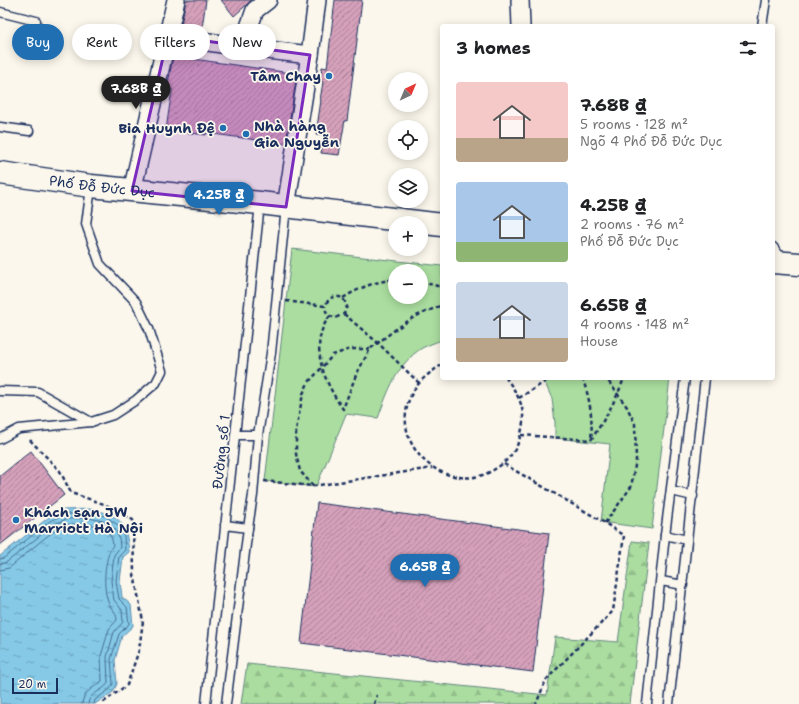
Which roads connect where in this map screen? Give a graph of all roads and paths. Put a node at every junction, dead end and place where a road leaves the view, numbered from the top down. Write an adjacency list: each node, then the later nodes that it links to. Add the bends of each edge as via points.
1 (176, 0): 8 (street)
2 (268, 0): 9 (street, via 255,10)
3 (317, 0): 13 (street)
4 (520, 0): 10 (street)
5 (766, 0): 11 (lane)
6 (0, 12): 7 (lane)
7 (36, 21)
8 (171, 24)
9 (250, 24)
10 (521, 24)
11 (762, 24)
12 (276, 51): 13 (street)
13 (310, 55): 21 (street)
14 (162, 60): 19 (street)
15 (0, 127): 16 (lane)
16 (29, 132)
17 (0, 173): 18 (street, Phố Đỗ Đức Dục)
18 (92, 186): 19 (street, Phố Đỗ Đức Dục); 47 (lane, via 86,224 100,264 136,302 149,329 162,371 156,383 136,400 113,415)
19 (132, 191): 20 (street, Phố Đỗ Đức Dục)
20 (260, 203): 21 (street, Phố Đỗ Đức Dục); 49 (lane, Đường số 1)
21 (286, 207): 22 (street, Phố Đỗ Đức Dục); 50 (lane, via 271,353)
22 (440, 224)
23 (388, 280): 26 (path, via 372,283)
24 (428, 284): 25 (path)
25 (440, 287)
26 (343, 298): 28 (path, via 331,297); 30 (path, via 347,306)
27 (282, 300): 28 (path)
28 (325, 306): 31 (path)
29 (440, 306): 32 (path, via 414,317)
30 (344, 314): 31 (path, via 335,318); 32 (path)
31 (330, 316): 35 (path, via 324,322 320,339)
32 (378, 343): 33 (path); 43 (path)
33 (370, 349): 35 (path, via 350,349 333,355); 35 (path, via 356,375 343,409)
34 (440, 366): 43 (path)
35 (321, 368): 57 (path, via 308,383 303,394 296,430 296,454 300,471)
36 (507, 380): 46 (path)
37 (548, 380): 46 (path)
38 (583, 380): 53 (path, via 591,414)
39 (607, 380): 45 (path)
40 (623, 380): 45 (path)
41 (685, 380): 58 (lane)
42 (706, 380): 59 (lane)
43 (419, 383): 55 (path, via 409,400 406,419 409,438 418,455)
44 (0, 391): 47 (lane, via 38,392)
45 (618, 395): 53 (path); 60 (path, via 635,424 636,460 631,487)
46 (519, 398): 51 (path, via 523,411)
47 (91, 422): 48 (lane)
48 (19, 429): 52 (lane); 68 (path, via 60,470 71,493 104,504 133,520 134,574 143,621 139,650 127,684)
49 (236, 435): 50 (lane); 61 (lane, Đường số 1)
50 (258, 435): 62 (lane)
51 (521, 435): 53 (path); 54 (path, via 516,448)
52 (0, 438)
53 (591, 440)
54 (504, 464): 55 (path, via 488,474 469,478 450,476); 60 (path)
55 (432, 468): 57 (path)
56 (260, 480): 57 (path)
57 (313, 486)
58 (671, 491): 59 (lane); 63 (lane)
59 (693, 496): 64 (lane)
60 (605, 523): 72 (path, via 624,536 613,611 546,680)
61 (225, 525): 62 (lane); 69 (lane, Đường số 1)
62 (248, 528): 70 (lane)
63 (665, 535): 64 (lane); 65 (lane)
64 (687, 540): 66 (lane)
65 (661, 581): 66 (lane); 73 (lane)
66 (682, 585): 74 (lane)
67 (377, 694): 71 (path)
68 (101, 704)
69 (206, 704)
70 (226, 704)
71 (374, 704)
72 (536, 704)
73 (647, 704)
74 (669, 704)

